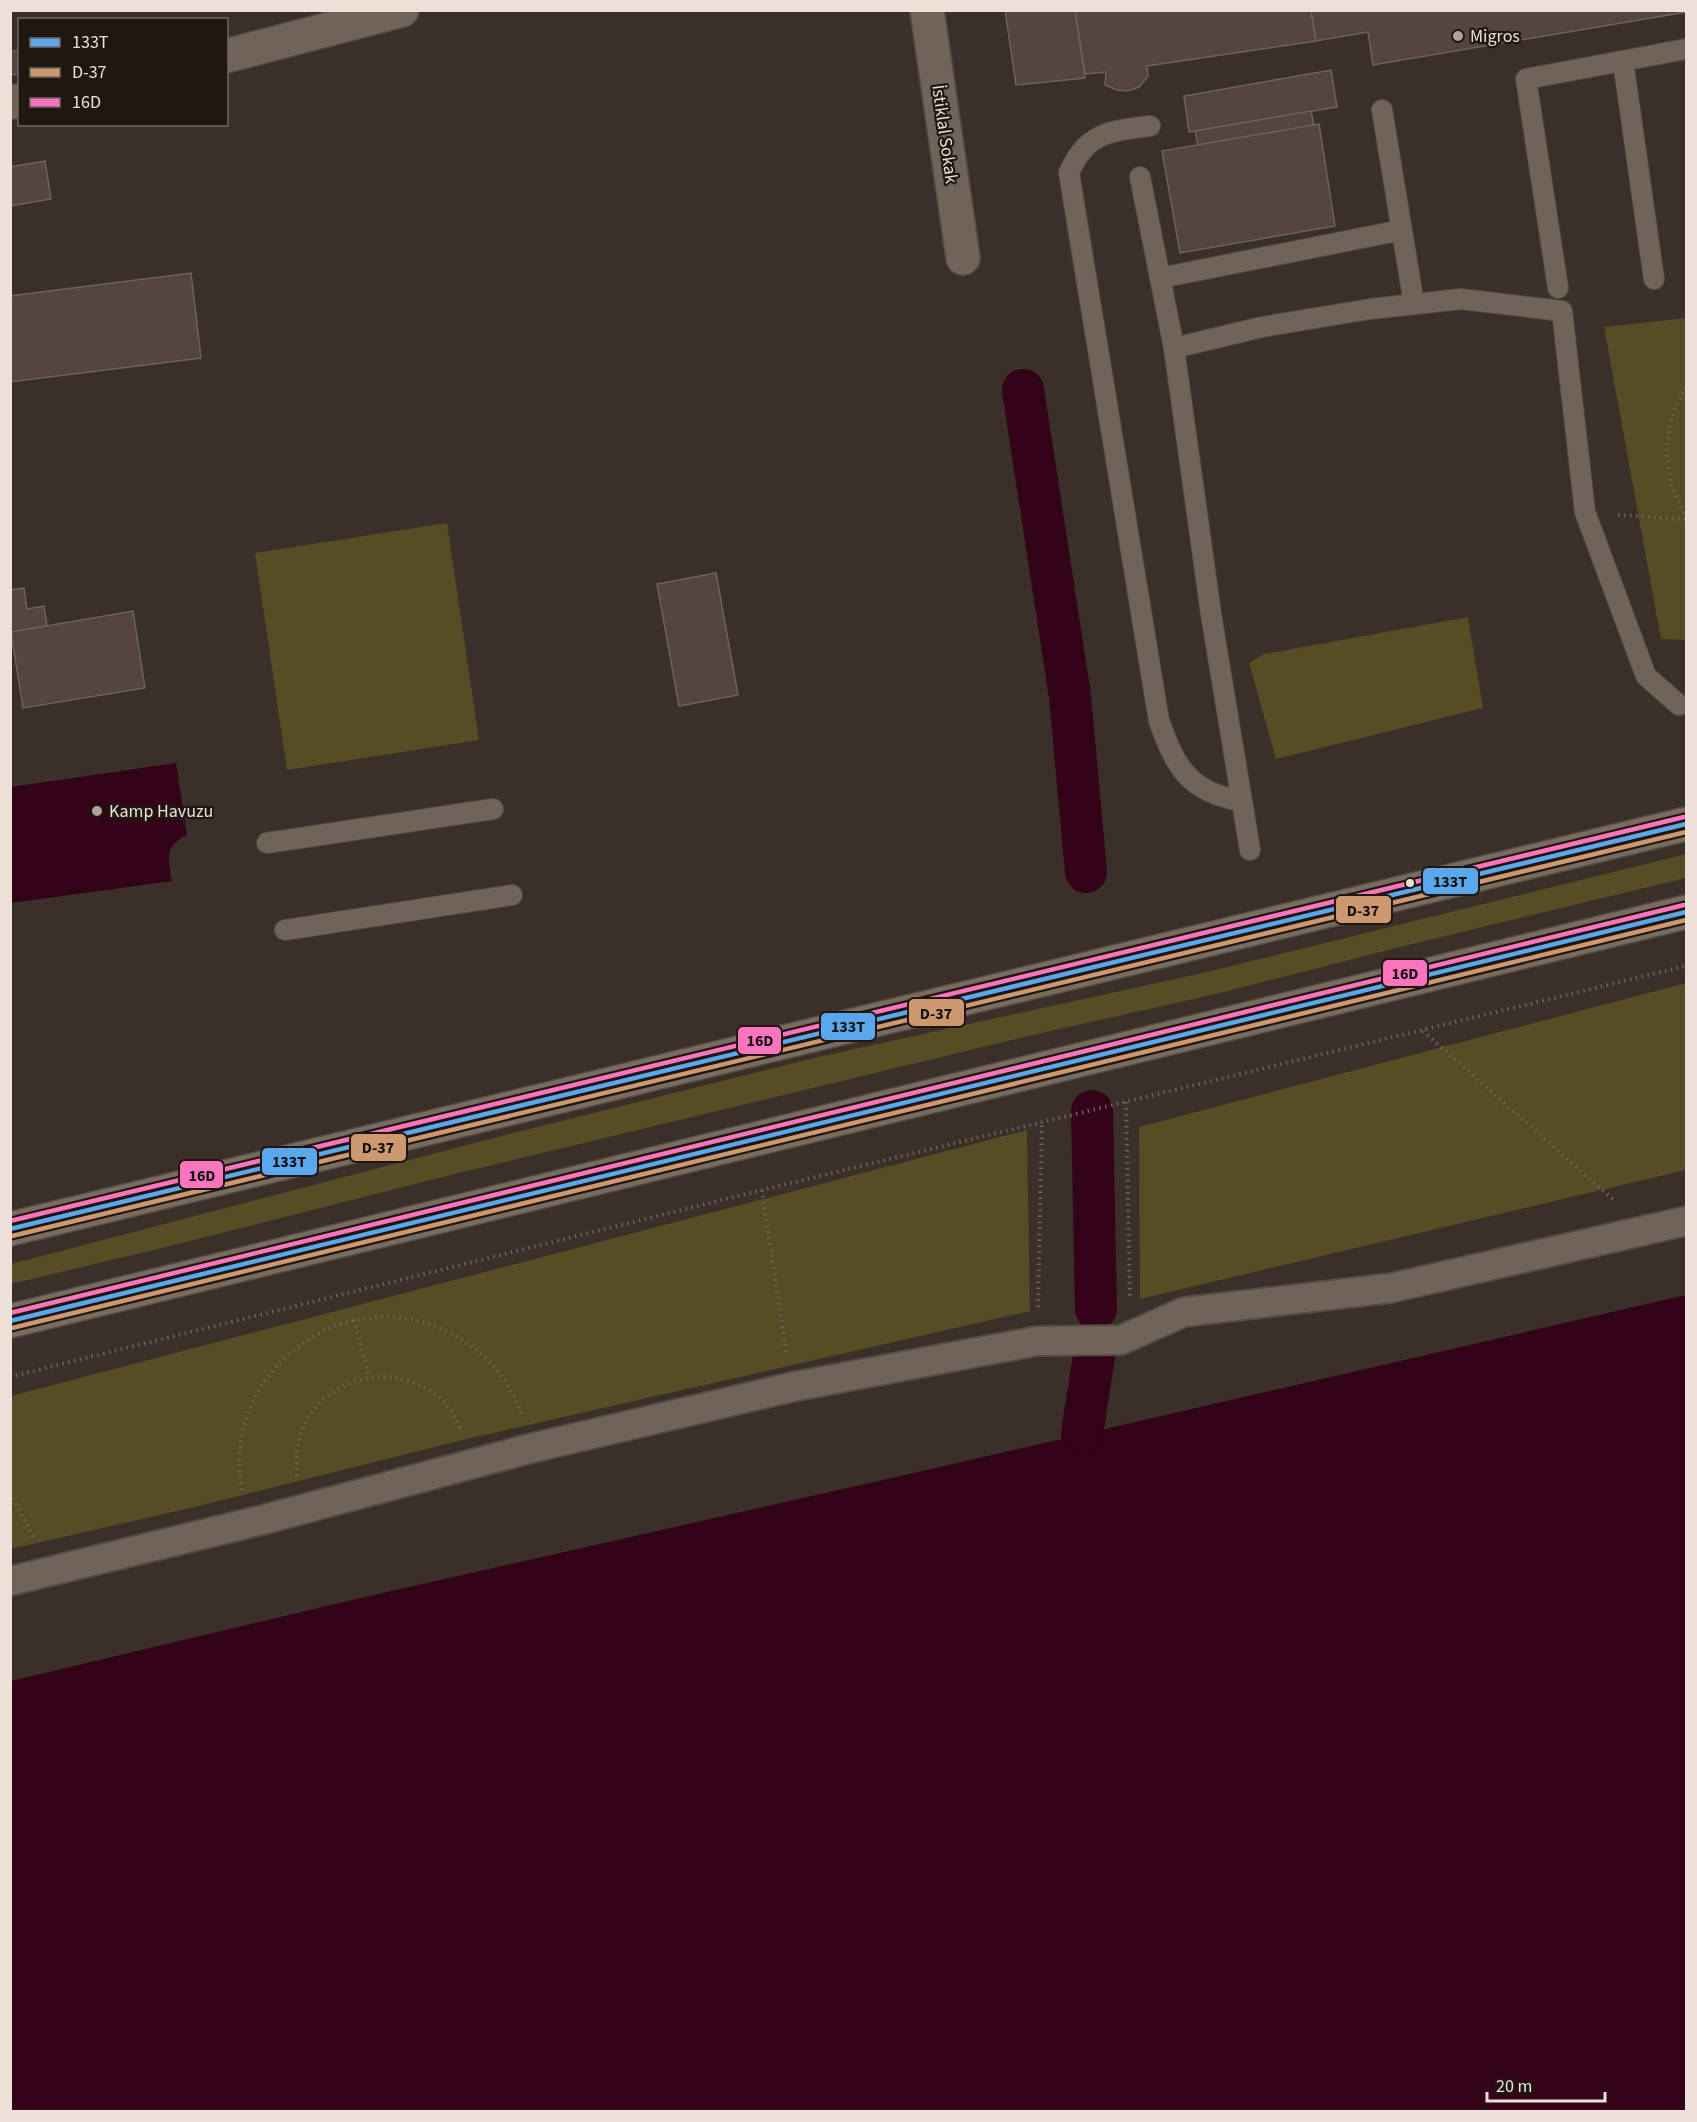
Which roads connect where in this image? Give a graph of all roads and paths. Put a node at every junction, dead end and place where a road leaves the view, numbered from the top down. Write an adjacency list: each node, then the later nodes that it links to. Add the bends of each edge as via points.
1 (402, 10): 4 (street)
2 (927, 10): 10 (street, İstiklal Sokak)
3 (1686, 49): 5 (lane)
4 (228, 55)
5 (1623, 61): 12 (lane); 13 (lane, via 1526,79)
6 (1382, 110): 9 (lane)
7 (1150, 126): 20 (lane, via 1098,136 1080,151 1069,173 1159,721 1170,754 1195,784 1209,793)
8 (1140, 177): 11 (lane)
9 (1402, 230): 11 (lane); 14 (lane)
10 (963, 258)
11 (1160, 278): 15 (lane)
12 (1654, 279)
13 (1558, 288)
14 (1414, 304): 15 (lane, via 1262,327); 17 (lane, via 1461,299 1562,311)
15 (1174, 348): 20 (lane, via 1210,614)
16 (1686, 387): 18 (path, via 1673,412 1666,448 1671,486)
17 (1585, 512): 18 (path); 19 (lane, via 1646,676)
18 (1686, 518)
19 (1679, 705)
20 (1241, 801): 24 (lane)
21 (493, 810): 23 (lane)
22 (1686, 824): 34 (highway)
23 (267, 843)
24 (1250, 850)
25 (512, 895): 27 (lane)
26 (1686, 912): 36 (highway)
27 (285, 930)
28 (1686, 966): 29 (path)
29 (1422, 1030): 30 (path); 35 (path)
30 (1126, 1102): 31 (path); 38 (path)
31 (1042, 1122): 32 (path); 39 (path)
32 (762, 1190): 40 (path); 42 (path)
33 (1686, 1221): 35 (street)
34 (10, 1229)
35 (1647, 1229): 38 (street, via 1391,1288 1184,1312)
36 (10, 1320)
37 (354, 1320): 41 (path); 43 (path, via 407,1318 463,1339 506,1382 520,1409); 47 (path, via 318,1332 293,1349 272,1370 255,1396 244,1424 240,1454)
38 (1132, 1335): 39 (street, via 1121,1340)
39 (1037, 1341): 42 (street)
40 (10, 1377)
41 (369, 1377): 44 (path, via 405,1379 440,1398 454,1414); 46 (path, via 344,1384 326,1397 301,1432 297,1476)
42 (792, 1388): 43 (street)
43 (532, 1448): 44 (street)
44 (473, 1464): 46 (street)
45 (10, 1493): 48 (path)
46 (307, 1508): 47 (street)
47 (249, 1523): 48 (street)
48 (47, 1572): 49 (street)
49 (10, 1581)

